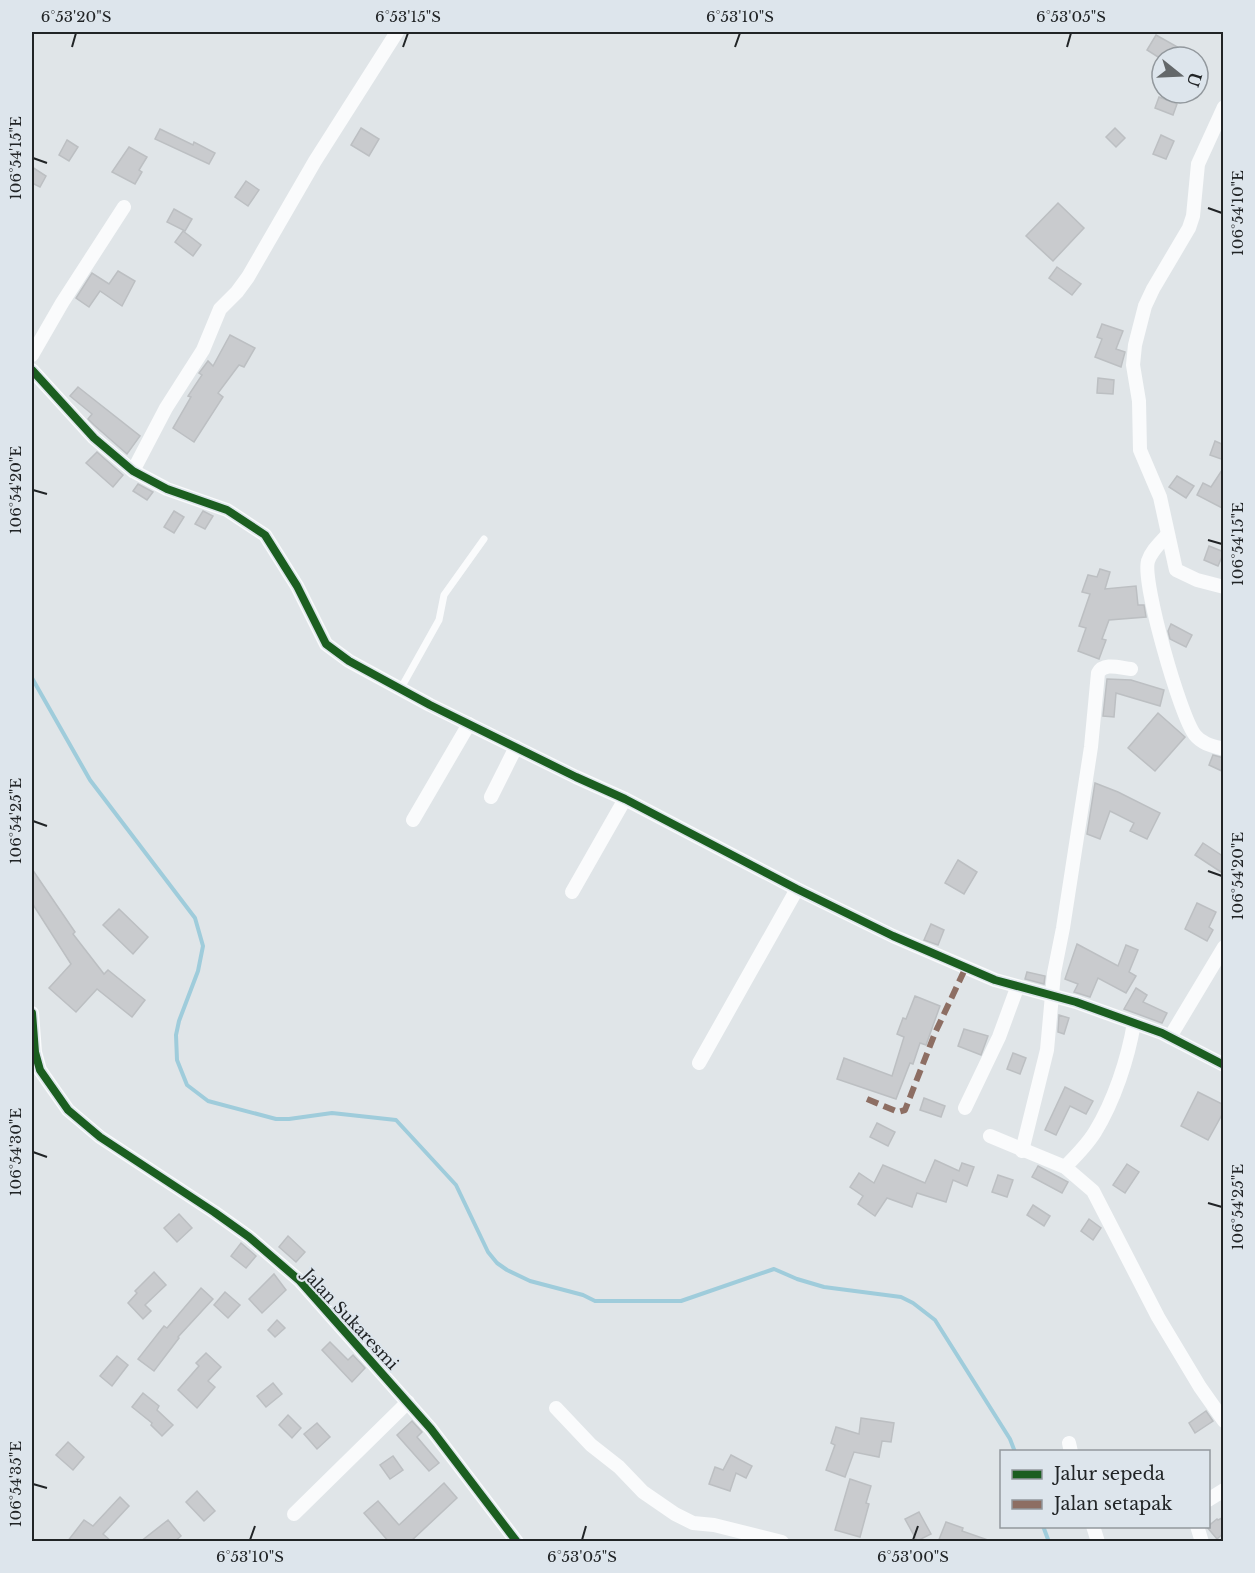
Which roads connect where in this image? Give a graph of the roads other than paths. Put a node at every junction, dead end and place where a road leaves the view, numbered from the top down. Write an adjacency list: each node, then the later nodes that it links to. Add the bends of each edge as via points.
1 (397, 32): 6 (street, via 315,161 248,277 220,309 202,350)
2 (1224, 107): 7 (street, via 1198,164 1189,228 1145,306 1135,345 1140,450 1160,497)
3 (124, 207): 4 (street)
4 (32, 355)
5 (32, 370): 6 (street, via 94,438)
6 (133, 471): 11 (street, via 167,489 227,510 265,535 297,586 326,644 349,661)
7 (1167, 535): 9 (street, via 1176,570); 14 (street, via 1152,554 1147,569 1174,688 1195,735 1208,745)
8 (484, 539): 11 (lane, via 444,595 439,620)
9 (1224, 587)
10 (1131, 669): 22 (street, via 1106,666 1098,673 1091,747)
11 (401, 688): 12 (street)
12 (469, 724): 13 (street); 17 (street)
13 (516, 747): 15 (street); 16 (street)
14 (1224, 749)
15 (491, 796)
16 (625, 799): 18 (street); 19 (street)
17 (413, 820)
18 (797, 889): 21 (street, via 893,936); 26 (street)
19 (572, 892)
20 (1224, 947): 25 (street)
21 (1017, 987): 22 (street); 28 (street)
22 (1053, 997): 24 (street); 30 (street, via 1047,1050)
23 (32, 1013): 32 (street, Jalan Sukaresmi, via 40,1070 68,1110 100,1137 214,1212 274,1258 300,1281)
24 (1134, 1023): 25 (street); 31 (street, via 1129,1051 1095,1132)
25 (1170, 1036): 27 (street)
26 (699, 1063)
27 (1224, 1065)
28 (966, 1108)
29 (990, 1136): 30 (street)
30 (1022, 1151): 31 (street)
31 (1065, 1167): 34 (street, via 1093,1191 1158,1317)
32 (408, 1402): 37 (street); 38 (street, Jalan Sukaresmi)
33 (556, 1408): 39 (street, via 591,1445 675,1514 693,1522)
34 (1224, 1421)
35 (1224, 1490): 36 (street)
36 (1210, 1499)
37 (294, 1514)
38 (518, 1542)
39 (782, 1542)

